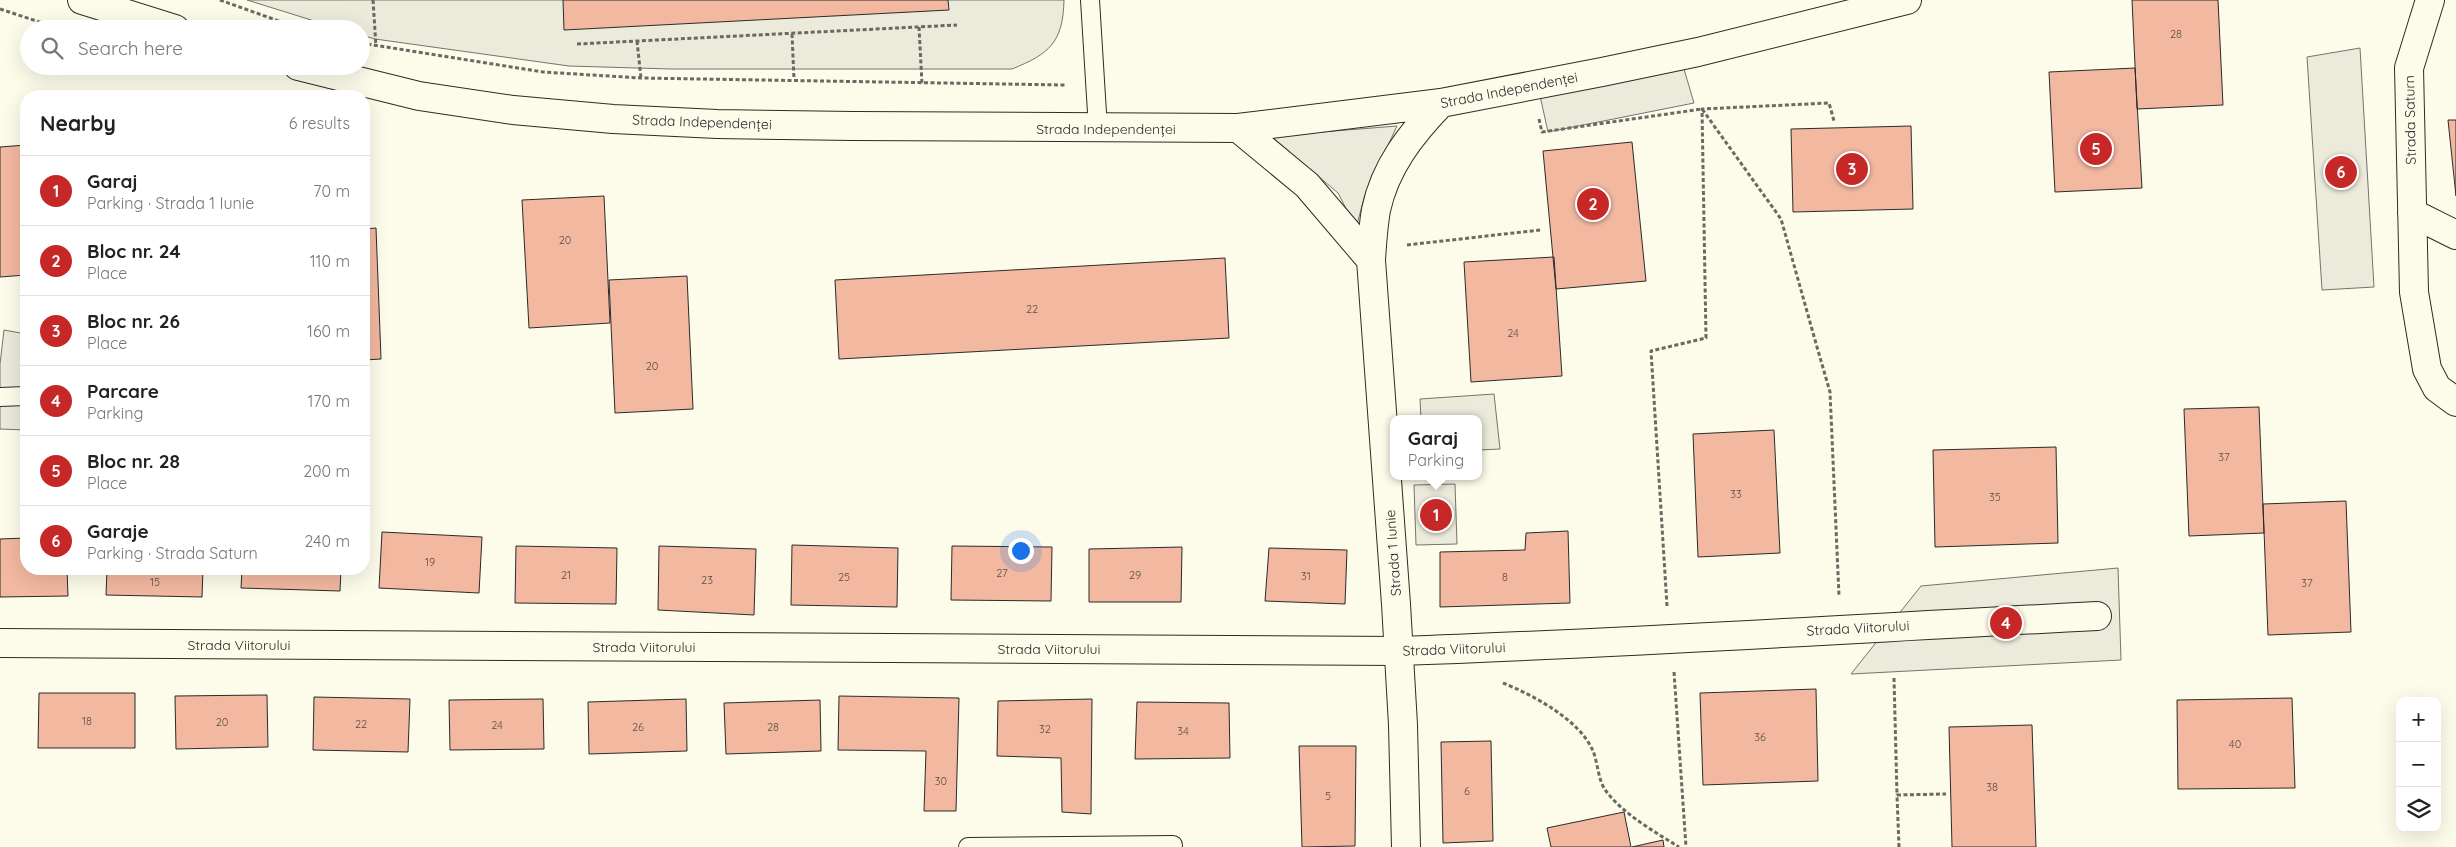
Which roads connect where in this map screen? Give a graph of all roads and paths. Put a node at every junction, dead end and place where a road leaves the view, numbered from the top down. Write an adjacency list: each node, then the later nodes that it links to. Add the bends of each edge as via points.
1 (82, 0): 9 (street)
2 (220, 0): 10 (path)
3 (373, 0): 17 (path)
4 (1090, 0): 23 (lane)
5 (1907, 0): 22 (street, Strada Independenței, via 1698,52)
6 (2430, 0): 29 (street, Strada Saturn, via 2408,68)
7 (0, 9): 8 (path)
8 (34, 20)
9 (146, 20)
10 (277, 20)
11 (957, 25): 12 (path)
12 (919, 27): 13 (path); 21 (path)
13 (792, 34): 14 (path); 20 (path)
14 (637, 41): 15 (path); 19 (path)
15 (577, 44)
16 (370, 45): 17 (path)
17 (376, 47): 19 (path, via 543,72)
18 (334, 75): 28 (street, Strada Independenței, via 419,96 513,110 613,119 717,124)
19 (641, 78): 20 (path)
20 (794, 79): 21 (path)
21 (922, 84): 23 (path)
22 (1530, 85): 24 (street, Strada Independenței); 25 (path, via 1542,132)
23 (1095, 86): 28 (lane)
24 (1441, 103): 27 (street, Strada Independenței); 33 (street, Strada 1 Iunie, via 1412,134 1389,171 1376,210)
25 (1702, 109): 26 (path, via 1829,103); 40 (path, via 1782,219 1830,392); 41 (path, via 1706,338 1651,351)
26 (1834, 121)
27 (1238, 128): 28 (street, Strada Independenței); 33 (street, via 1306,185)
28 (1098, 129)
29 (2412, 213): 31 (street); 36 (street, Strada Saturn, via 2414,292 2427,369 2437,388)
30 (1540, 230): 32 (path)
31 (2456, 235)
32 (1402, 245)
33 (1370, 260): 37 (street, Strada 1 Iunie)
34 (20, 396): 35 (lane)
35 (0, 397)
36 (2456, 402)
37 (1390, 471)
38 (1390, 480): 43 (street, Strada 1 Iunie)
39 (2097, 616): 40 (street, Strada Viitorului)
40 (1840, 629): 41 (street, Strada Viitorului)
41 (1671, 640): 43 (street, Strada Viitorului); 52 (path)
42 (0, 643): 43 (street, Strada Viitorului)
43 (1399, 652): 50 (street, Strada 1 Iunie)
44 (1894, 678): 47 (path)
45 (1502, 682): 51 (path, via 1529,694 1578,728 1593,750 1605,790 1638,821)
46 (1946, 794): 47 (path)
47 (1897, 796): 53 (path)
48 (1173, 845): 49 (lane)
49 (968, 847)
50 (1406, 847)
51 (1679, 847)
52 (1686, 847)
53 (1899, 847)

